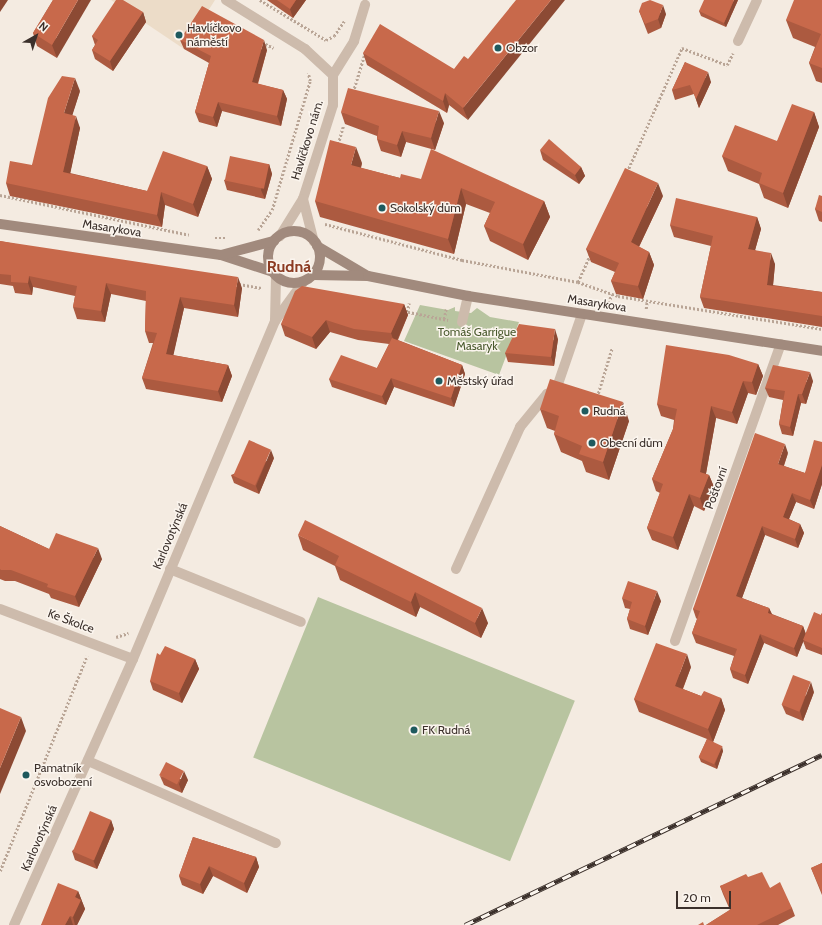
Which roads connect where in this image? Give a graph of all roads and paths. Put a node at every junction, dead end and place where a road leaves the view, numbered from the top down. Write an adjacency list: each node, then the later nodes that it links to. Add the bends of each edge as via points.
1 (260, 0): 4 (path, via 326,40)
2 (757, 0): 6 (street)
3 (233, 2): 10 (street, via 305,49)
4 (365, 5): 10 (street, via 354,42)
5 (254, 38): 7 (path)
6 (738, 41): 14 (path, via 727,65 682,48)
7 (280, 51)
8 (364, 52): 11 (path)
9 (304, 67): 19 (path, via 310,81 272,210)
10 (333, 75): 16 (street, Havlíčkovo nám., via 333,105)
11 (352, 96)
12 (345, 118): 13 (path)
13 (337, 148)
14 (623, 180)
15 (0, 195): 20 (path)
16 (303, 199): 23 (street, Havlíčkovo nám.); 24 (street)
17 (0, 224): 26 (main road, Masarykova)
18 (322, 224): 31 (path, via 462,260)
19 (256, 232)
20 (191, 235)
21 (215, 238): 22 (path)
22 (232, 238)
23 (277, 238): 24 (main road, via 298,232); 26 (main road); 27 (main road, via 268,256)
24 (315, 244): 28 (main road, via 319,261); 29 (main road)
25 (591, 253): 31 (path)
26 (221, 254): 27 (main road)
27 (274, 274): 30 (main road, via 289,282); 45 (street)
28 (313, 275): 29 (main road); 30 (main road)
29 (368, 276): 35 (main road, Masarykova)
30 (304, 281): 45 (street)
31 (578, 282): 34 (path)
32 (232, 283): 33 (path)
33 (265, 289)
34 (611, 294): 36 (path); 38 (path)
35 (468, 296): 43 (main road, Masarykova); 46 (street)
36 (647, 301): 39 (path); 47 (path)
37 (409, 303): 42 (path)
38 (609, 303)
39 (646, 309)
40 (401, 310): 42 (path)
41 (446, 310): 44 (path)
42 (407, 312): 44 (path)
43 (582, 314): 48 (main road, Masarykova); 53 (street, via 556,390 547,394 520,427)
44 (444, 319): 46 (path)
45 (275, 321): 52 (street, Karlovotýnská)
46 (462, 322)
47 (822, 329)
48 (781, 344): 50 (main road, Masarykova); 56 (street, Poštovní)
49 (612, 348): 51 (path)
50 (822, 351)
51 (596, 399)
52 (170, 569): 55 (street); 58 (street, Karlovotýnská)
53 (456, 569)
54 (0, 608): 57 (street, Ke Školce)
55 (301, 622)
56 (675, 641)
57 (93, 643): 58 (street, Ke Školce); 61 (path)
58 (133, 659): 59 (street, Karlovotýnská)
59 (88, 761): 60 (street); 62 (street, Karlovotýnská)
60 (276, 843)
61 (0, 871)
62 (14, 925)

